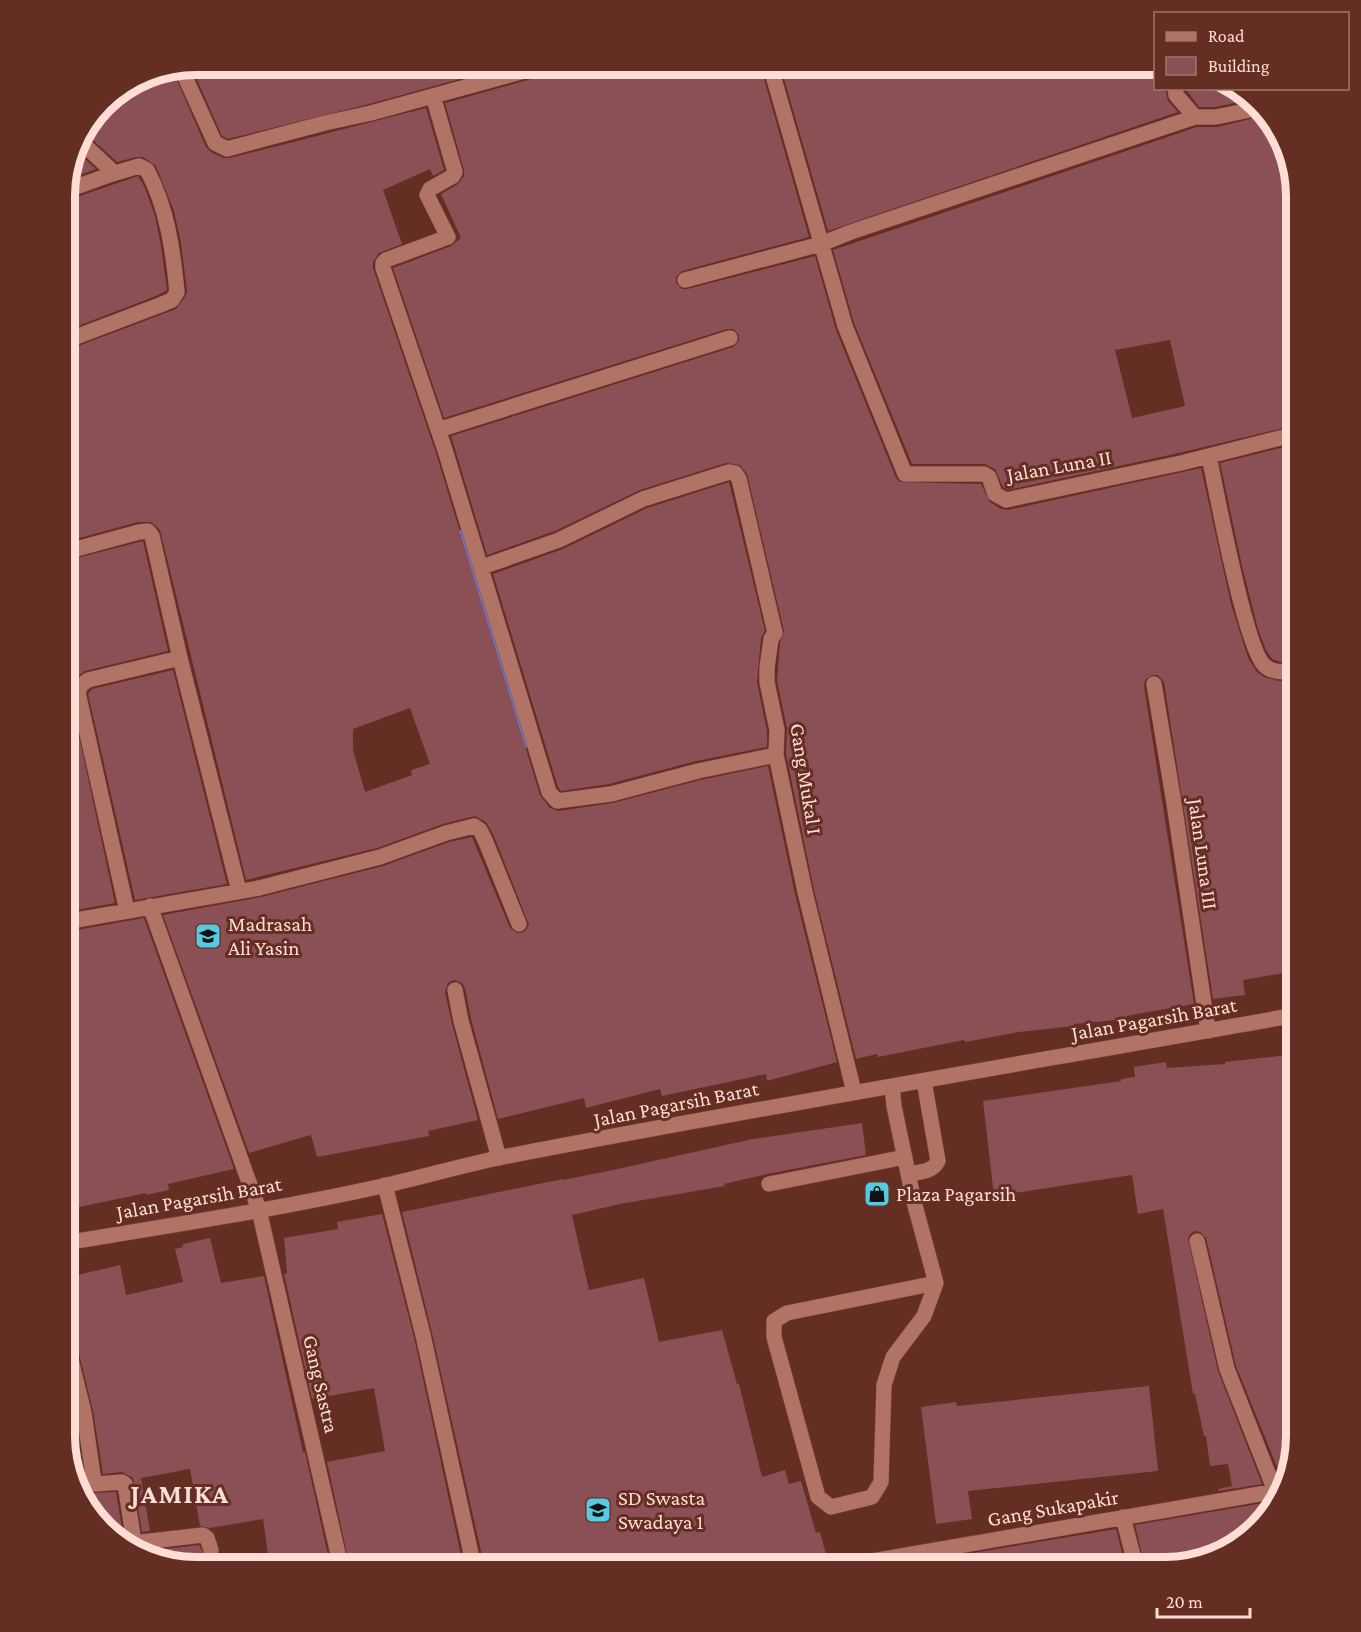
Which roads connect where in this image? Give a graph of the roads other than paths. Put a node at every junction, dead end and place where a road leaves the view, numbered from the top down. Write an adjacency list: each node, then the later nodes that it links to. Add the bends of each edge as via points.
1 (510, 75): 5 (street)
2 (773, 75): 11 (street)
3 (185, 76): 5 (street, via 215,143 226,149)
4 (1175, 90): 7 (street)
5 (433, 96): 15 (street, via 455,172 427,195 448,237 383,263)
6 (1251, 110): 7 (street)
7 (1195, 117): 11 (street)
8 (86, 146): 9 (street)
9 (112, 174): 10 (street); 13 (street, via 139,166 147,170 164,210 177,291 172,300)
10 (75, 187)
11 (821, 244): 12 (street); 17 (street, Jalan Luna II, via 845,326 905,474 984,474 995,494 1006,500)
12 (685, 280)
13 (75, 337)
14 (730, 338): 15 (street)
15 (438, 430): 19 (street)
16 (1286, 437): 17 (street, Jalan Luna II)
17 (1209, 456): 21 (street, via 1256,652 1266,667)
18 (75, 549): 20 (street, via 148,531)
19 (482, 567): 23 (street, via 545,780 555,800 611,794); 23 (street, Gang Mukal I, via 559,540 643,499 735,473 775,633 767,682 777,730)
20 (180, 658): 24 (street); 26 (street, via 88,680 78,693)
21 (1286, 670)
22 (1154, 684): 31 (street, Jalan Luna III)
23 (776, 755): 34 (street, Gang Mukal I)
24 (239, 891): 25 (street); 28 (street, via 380,857 474,826 485,840)
25 (150, 906): 26 (street); 40 (street, Gang Sastra)
26 (127, 911): 27 (street)
27 (75, 920)
28 (519, 924)
29 (455, 990): 36 (street)
30 (1286, 1018): 31 (street, Jalan Pagarsih Barat)
31 (1208, 1031): 32 (street, Jalan Pagarsih Barat)
32 (924, 1082): 33 (street, Jalan Pagarsih Barat); 37 (street, via 938,1161 931,1169)
33 (892, 1087): 34 (street, Jalan Pagarsih Barat); 35 (street)
34 (854, 1092): 36 (street, Jalan Pagarsih Barat)
35 (905, 1157): 37 (street); 38 (street)
36 (499, 1158): 39 (street, Jalan Pagarsih Barat)
37 (908, 1174): 43 (street)
38 (769, 1184)
39 (386, 1185): 40 (street, Jalan Pagarsih Barat); 53 (street)
40 (259, 1210): 41 (street, Jalan Pagarsih Barat); 52 (street, Gang Sastra)
41 (75, 1241)
42 (1197, 1241): 45 (street, via 1227,1369)
43 (936, 1283): 43 (street, via 924,1316 894,1357 884,1385 881,1482 872,1497 831,1507 818,1497 774,1337 774,1321 788,1312)
44 (75, 1378): 48 (street, via 94,1482 125,1484)
45 (1274, 1487)
46 (1269, 1497): 47 (street, Gang Sukapakir)
47 (1123, 1517): 51 (street, Gang Sukapakir); 56 (street)
48 (129, 1537)
49 (138, 1542): 50 (street, via 203,1535)
50 (211, 1550)
51 (923, 1552): 54 (street, Gang Sukapakir); 55 (street)
52 (338, 1557)
53 (472, 1557)
54 (896, 1557)
55 (924, 1557)
56 (1133, 1557)

